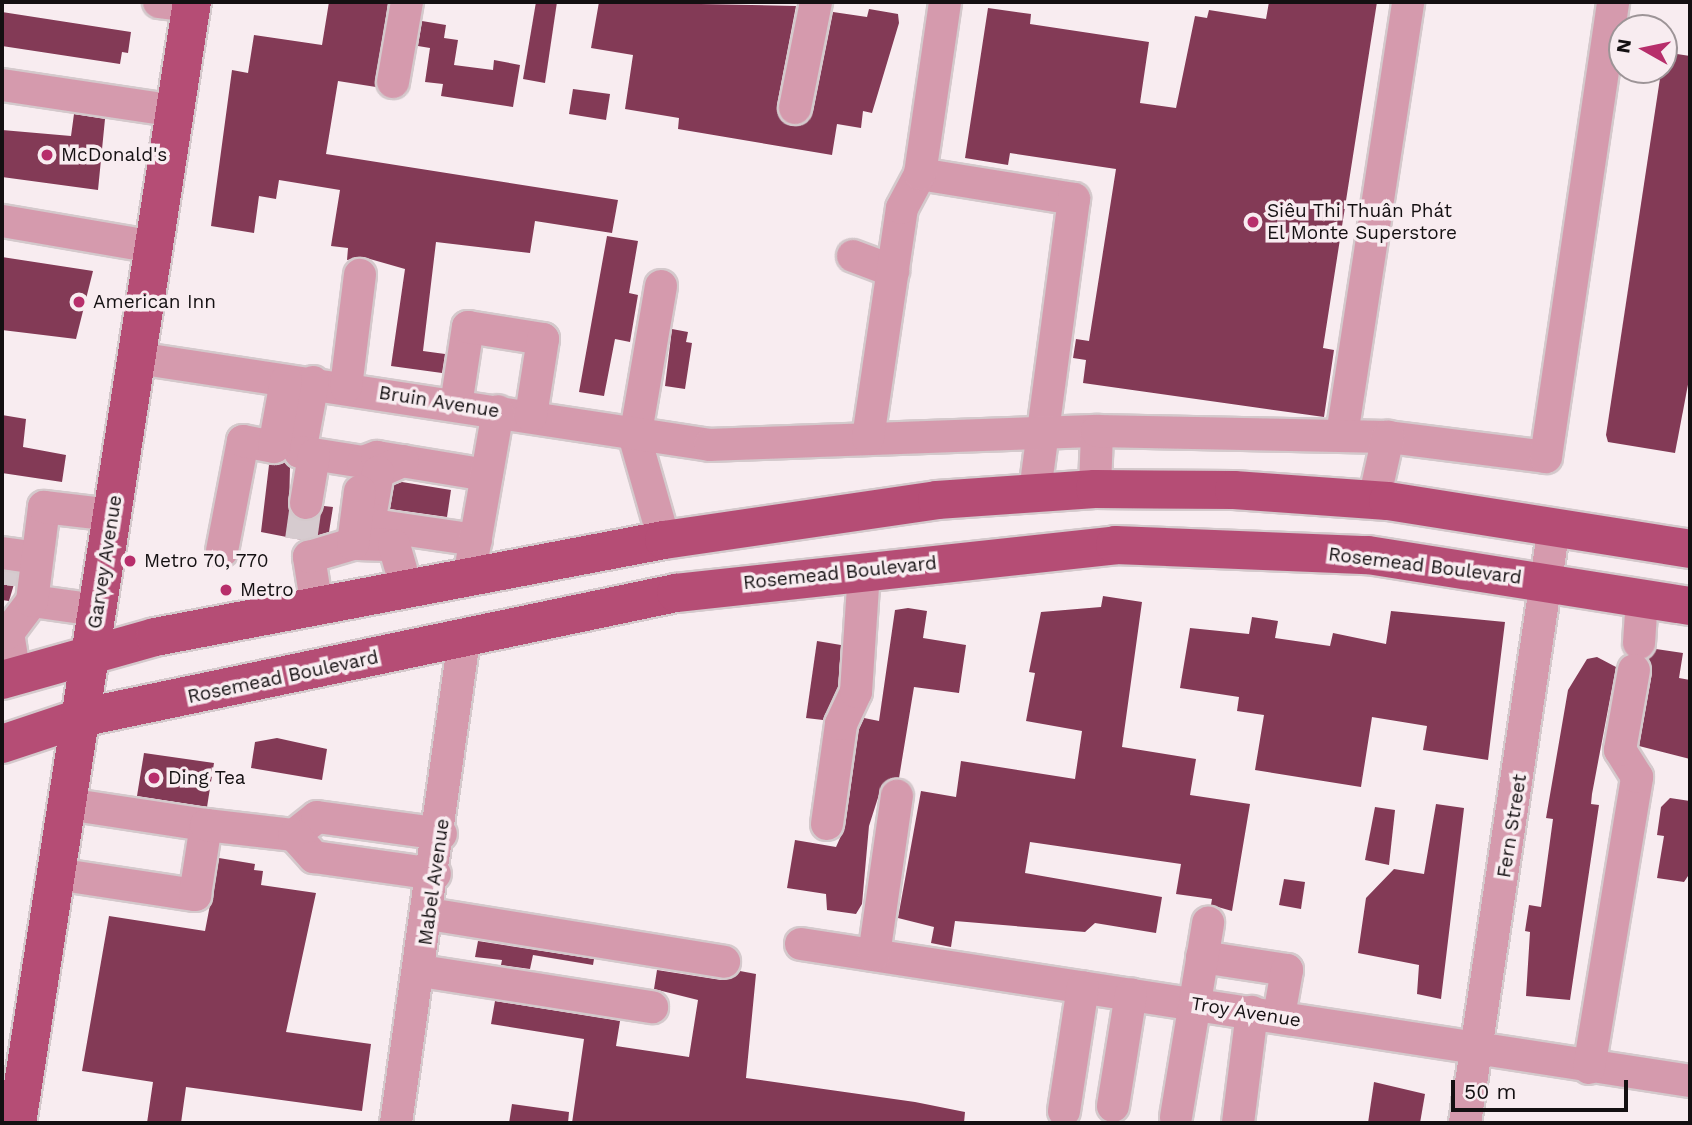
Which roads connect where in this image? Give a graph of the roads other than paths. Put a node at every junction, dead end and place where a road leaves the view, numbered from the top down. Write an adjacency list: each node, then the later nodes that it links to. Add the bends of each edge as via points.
1 (407, 2): 7 (street)
2 (816, 2): 9 (street)
3 (945, 2): 11 (street)
4 (1408, 2): 26 (street)
5 (1613, 2): 27 (street, Bruin Avenue, via 1546,457)
6 (181, 3): 10 (main road, Garvey Avenue)
7 (393, 82)
8 (2, 85): 10 (street)
9 (795, 108)
10 (175, 111): 13 (main road, Garvey Avenue)
11 (920, 174): 15 (street, via 902,208); 25 (street, via 1074,199)
12 (2, 221): 13 (street)
13 (154, 247): 18 (main road, Garvey Avenue)
14 (853, 256): 15 (street)
15 (893, 271): 29 (street)
16 (360, 275): 20 (street)
17 (661, 286): 28 (street)
18 (137, 358): 19 (street, Bruin Avenue); 38 (main road, Garvey Avenue)
19 (299, 381): 20 (street, Bruin Avenue); 30 (street, via 300,452); 44 (street, via 274,447 243,441)
20 (346, 387): 21 (street, Bruin Avenue)
21 (456, 405): 22 (street, Bruin Avenue); 23 (street, via 468,327 542,339)
22 (498, 411): 23 (street, Bruin Avenue); 33 (street)
23 (531, 416): 28 (street, Bruin Avenue)
24 (1097, 431): 25 (street, Bruin Avenue); 26 (street, Bruin Avenue); 34 (street)
25 (1043, 432): 29 (street, Bruin Avenue); 35 (street)
26 (1342, 435): 27 (street, Bruin Avenue)
27 (1388, 437): 36 (street)
28 (635, 438): 29 (street, Bruin Avenue, via 739,446); 41 (street)
29 (868, 438)
30 (314, 455): 32 (street); 37 (street)
31 (403, 461): 32 (street); 33 (street); 40 (street, via 378,472 370,518 380,526)
32 (363, 462): 42 (street)
33 (487, 475): 40 (street)
34 (1095, 489): 35 (main road); 36 (main road, via 1234,490)
35 (1035, 494): 41 (main road, via 937,500)
36 (1374, 500): 39 (main road)
37 (306, 503)
38 (112, 515): 47 (street, via 44,507); 56 (main road, Garvey Avenue)
39 (1554, 527): 43 (main road); 50 (street, Fern Street)
40 (476, 540): 49 (street)
41 (664, 540): 45 (main road, via 679,562 719,570 911,539 996,536); 49 (main road); 58 (main road, via 643,583 491,615 472,625)
42 (353, 544): 51 (street, via 394,545); 55 (street, via 305,548)
43 (1690, 550)
44 (222, 551)
45 (1052, 551): 48 (main road, Rosemead Boulevard); 50 (main road, Rosemead Boulevard, via 1115,545 1368,555)
46 (3, 558): 47 (street)
47 (37, 558): 53 (street)
48 (864, 570): 58 (main road, Rosemead Boulevard, via 676,593); 65 (street, via 856,692 841,724)
49 (469, 579): 51 (main road)
50 (1546, 582): 52 (main road, Rosemead Boulevard); 83 (street, Fern Street)
51 (407, 590): 55 (main road)
52 (1642, 598): 54 (main road, Rosemead Boulevard); 84 (street, via 1637,657 1620,750 1637,777)
53 (32, 601): 56 (street); 57 (street)
54 (1690, 606)
55 (317, 607): 59 (main road)
56 (97, 610): 59 (main road, Garvey Avenue)
57 (5, 632): 60 (street)
58 (464, 639): 61 (main road, Rosemead Boulevard); 67 (street, Mabel Avenue)
59 (90, 652): 60 (main road); 61 (main road, Garvey Avenue)
60 (8, 678)
61 (80, 718): 62 (main road, Rosemead Boulevard); 64 (main road, Garvey Avenue)
62 (2, 744)
63 (897, 796): 74 (street)
64 (67, 804): 66 (street); 69 (main road, Garvey Avenue)
65 (827, 824)
66 (206, 825): 68 (street); 69 (street, via 195,895)
67 (441, 834): 68 (street); 70 (street, Mabel Avenue)
68 (308, 836): 70 (street)
69 (56, 874): 89 (main road, Garvey Avenue)
70 (435, 874): 71 (street, Mabel Avenue)
71 (429, 914): 76 (street); 77 (street, Mabel Avenue)
72 (1208, 923): 75 (street)
73 (801, 944): 74 (street, Troy Avenue)
74 (874, 955): 78 (street, Troy Avenue)
75 (1202, 957): 80 (street); 82 (street, via 1287,970)
76 (724, 962)
77 (421, 971): 81 (street); 90 (street, Mabel Avenue)
78 (1083, 987): 79 (street, Troy Avenue); 87 (street)
79 (1130, 994): 80 (street, Troy Avenue); 86 (street)
80 (1194, 1003): 82 (street, Troy Avenue); 88 (street)
81 (652, 1007)
82 (1266, 1014): 83 (street, Troy Avenue); 91 (street)
83 (1476, 1052): 84 (street, Troy Avenue); 92 (street, Fern Street)
84 (1589, 1068): 85 (street, Troy Avenue)
85 (1690, 1080)
86 (1113, 1106)
87 (1064, 1111)
88 (1176, 1117)
89 (17, 1123)
90 (396, 1123)
91 (1238, 1123)
92 (1465, 1123)

